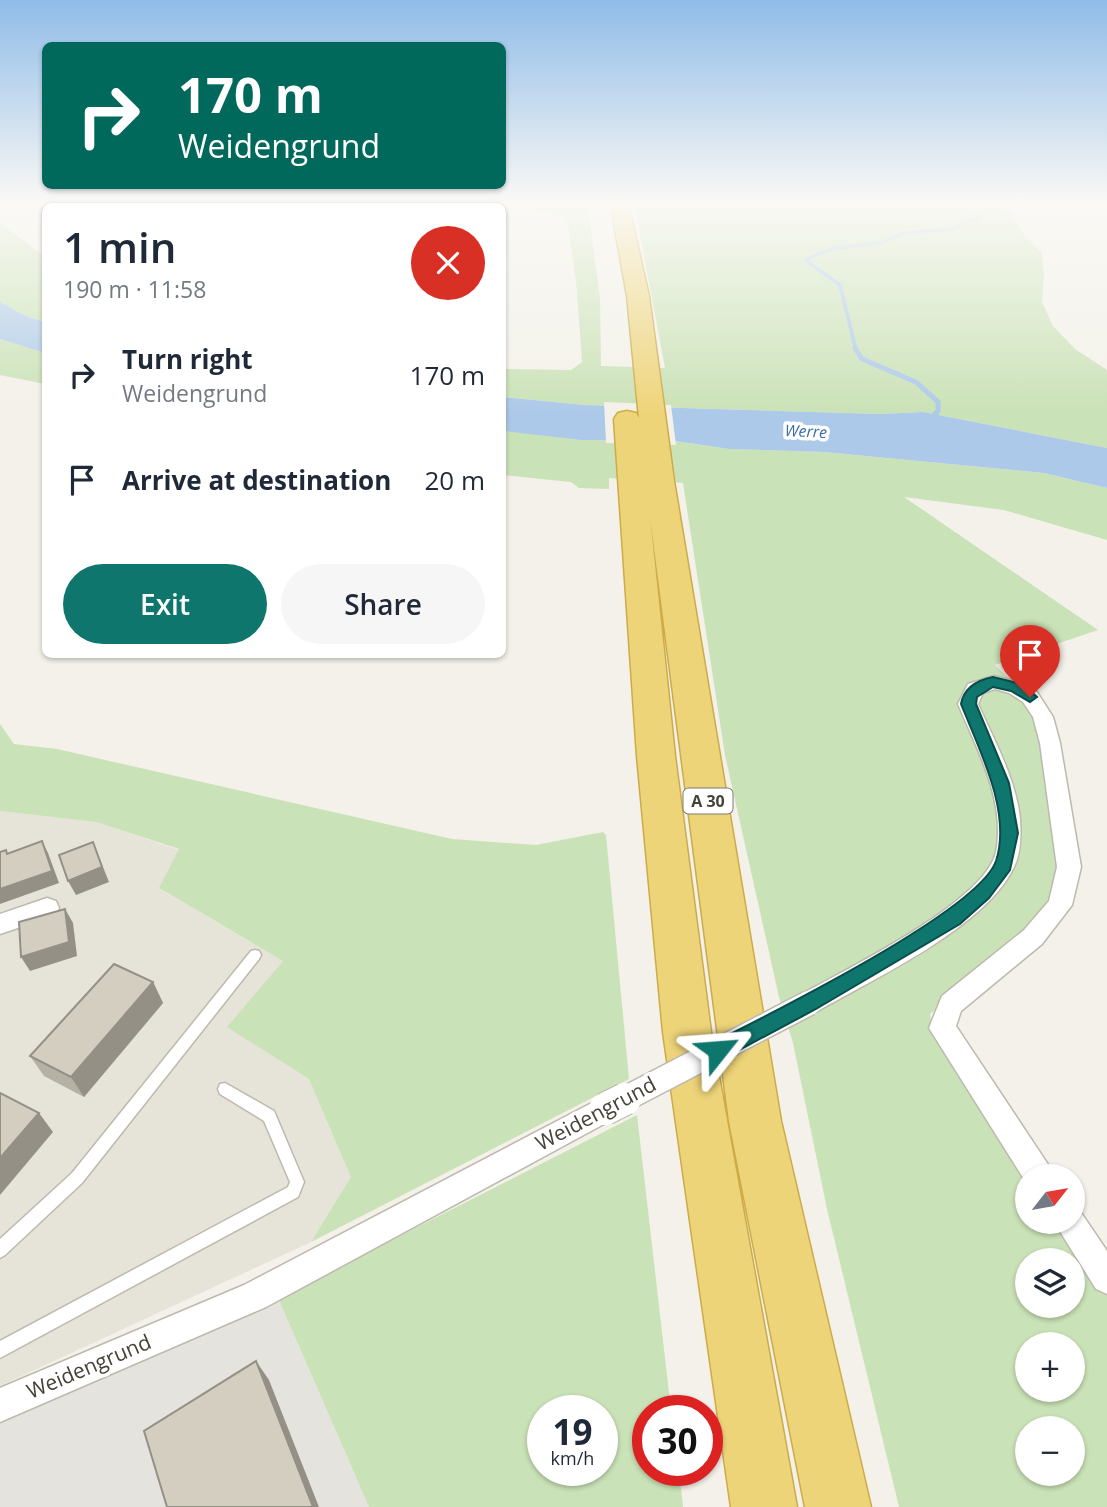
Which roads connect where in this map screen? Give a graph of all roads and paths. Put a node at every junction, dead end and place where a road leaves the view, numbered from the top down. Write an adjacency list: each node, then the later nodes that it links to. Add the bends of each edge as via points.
1 (613, 272): 3 (highway)
2 (634, 272): 4 (highway, A 30, via 635,367)
3 (615, 287)
4 (646, 480): 15 (highway, A 30, via 656,756 687,1032); 16 (highway, A 30, via 755,1121)
5 (47, 908): 6 (street)
6 (0, 924)
7 (255, 955): 11 (lane, via 77,1178)
8 (225, 1089): 13 (lane, via 269,1115 297,1182 293,1192)
9 (1031, 1164): 14 (street, Weidengrund, bridge, via 942,1028 951,1004 1033,937 1060,905 1069,867 1043,717 1030,697 1016,688 984,684 970,695 968,704 1000,783 1009,833 1004,866 953,918 809,1003 255,1296)
10 (1077, 1234): 12 (street)
11 (0, 1250)
12 (1107, 1278)
13 (0, 1350)
14 (0, 1405)
15 (764, 1507)
16 (838, 1507)

